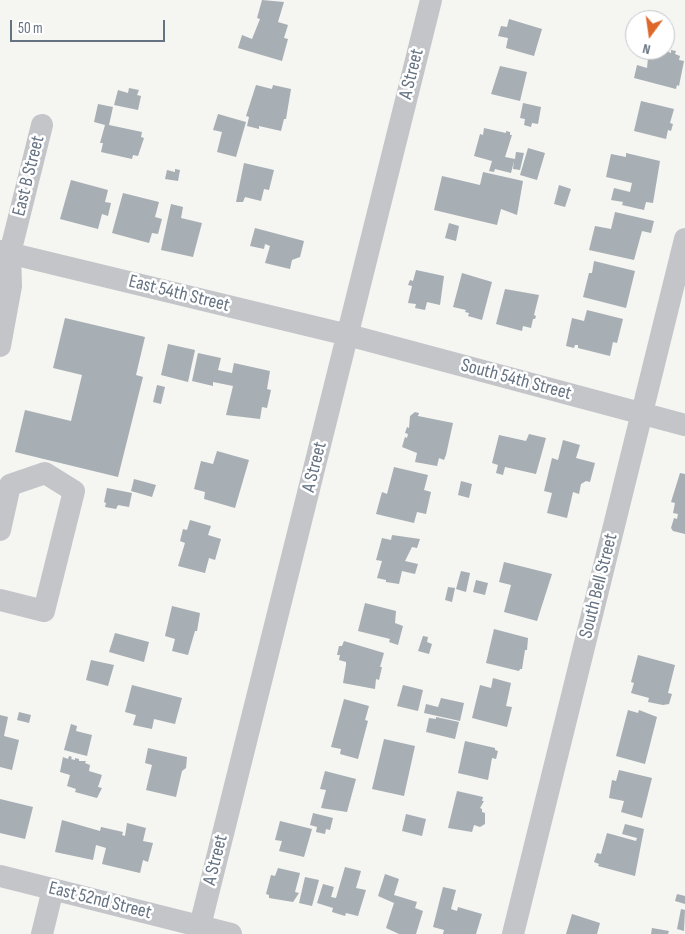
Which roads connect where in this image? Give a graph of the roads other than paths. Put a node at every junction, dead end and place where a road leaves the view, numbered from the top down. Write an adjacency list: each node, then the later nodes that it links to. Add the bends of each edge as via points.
1 (430, 0): 5 (street, A Street)
2 (42, 125): 4 (street, East B Street)
3 (685, 239): 7 (street, South Bell Street)
4 (5, 252): 5 (street, East 54th Street); 6 (street, East B Street, via 11,286)
5 (348, 335): 7 (street, South 54th Street); 14 (street, A Street)
6 (0, 346)
7 (642, 414): 8 (street, South 54th Street); 17 (street, South Bell Street)
8 (685, 425)
9 (5, 481): 10 (street); 11 (street, via 45,473 74,491 44,611)
10 (0, 530)
11 (0, 600)
12 (0, 876): 13 (street, East 52nd Street)
13 (53, 889): 14 (street, East 52nd Street); 15 (street)
14 (199, 929): 16 (street, East 52nd Street)
15 (42, 934)
16 (231, 934)
17 (514, 934)

